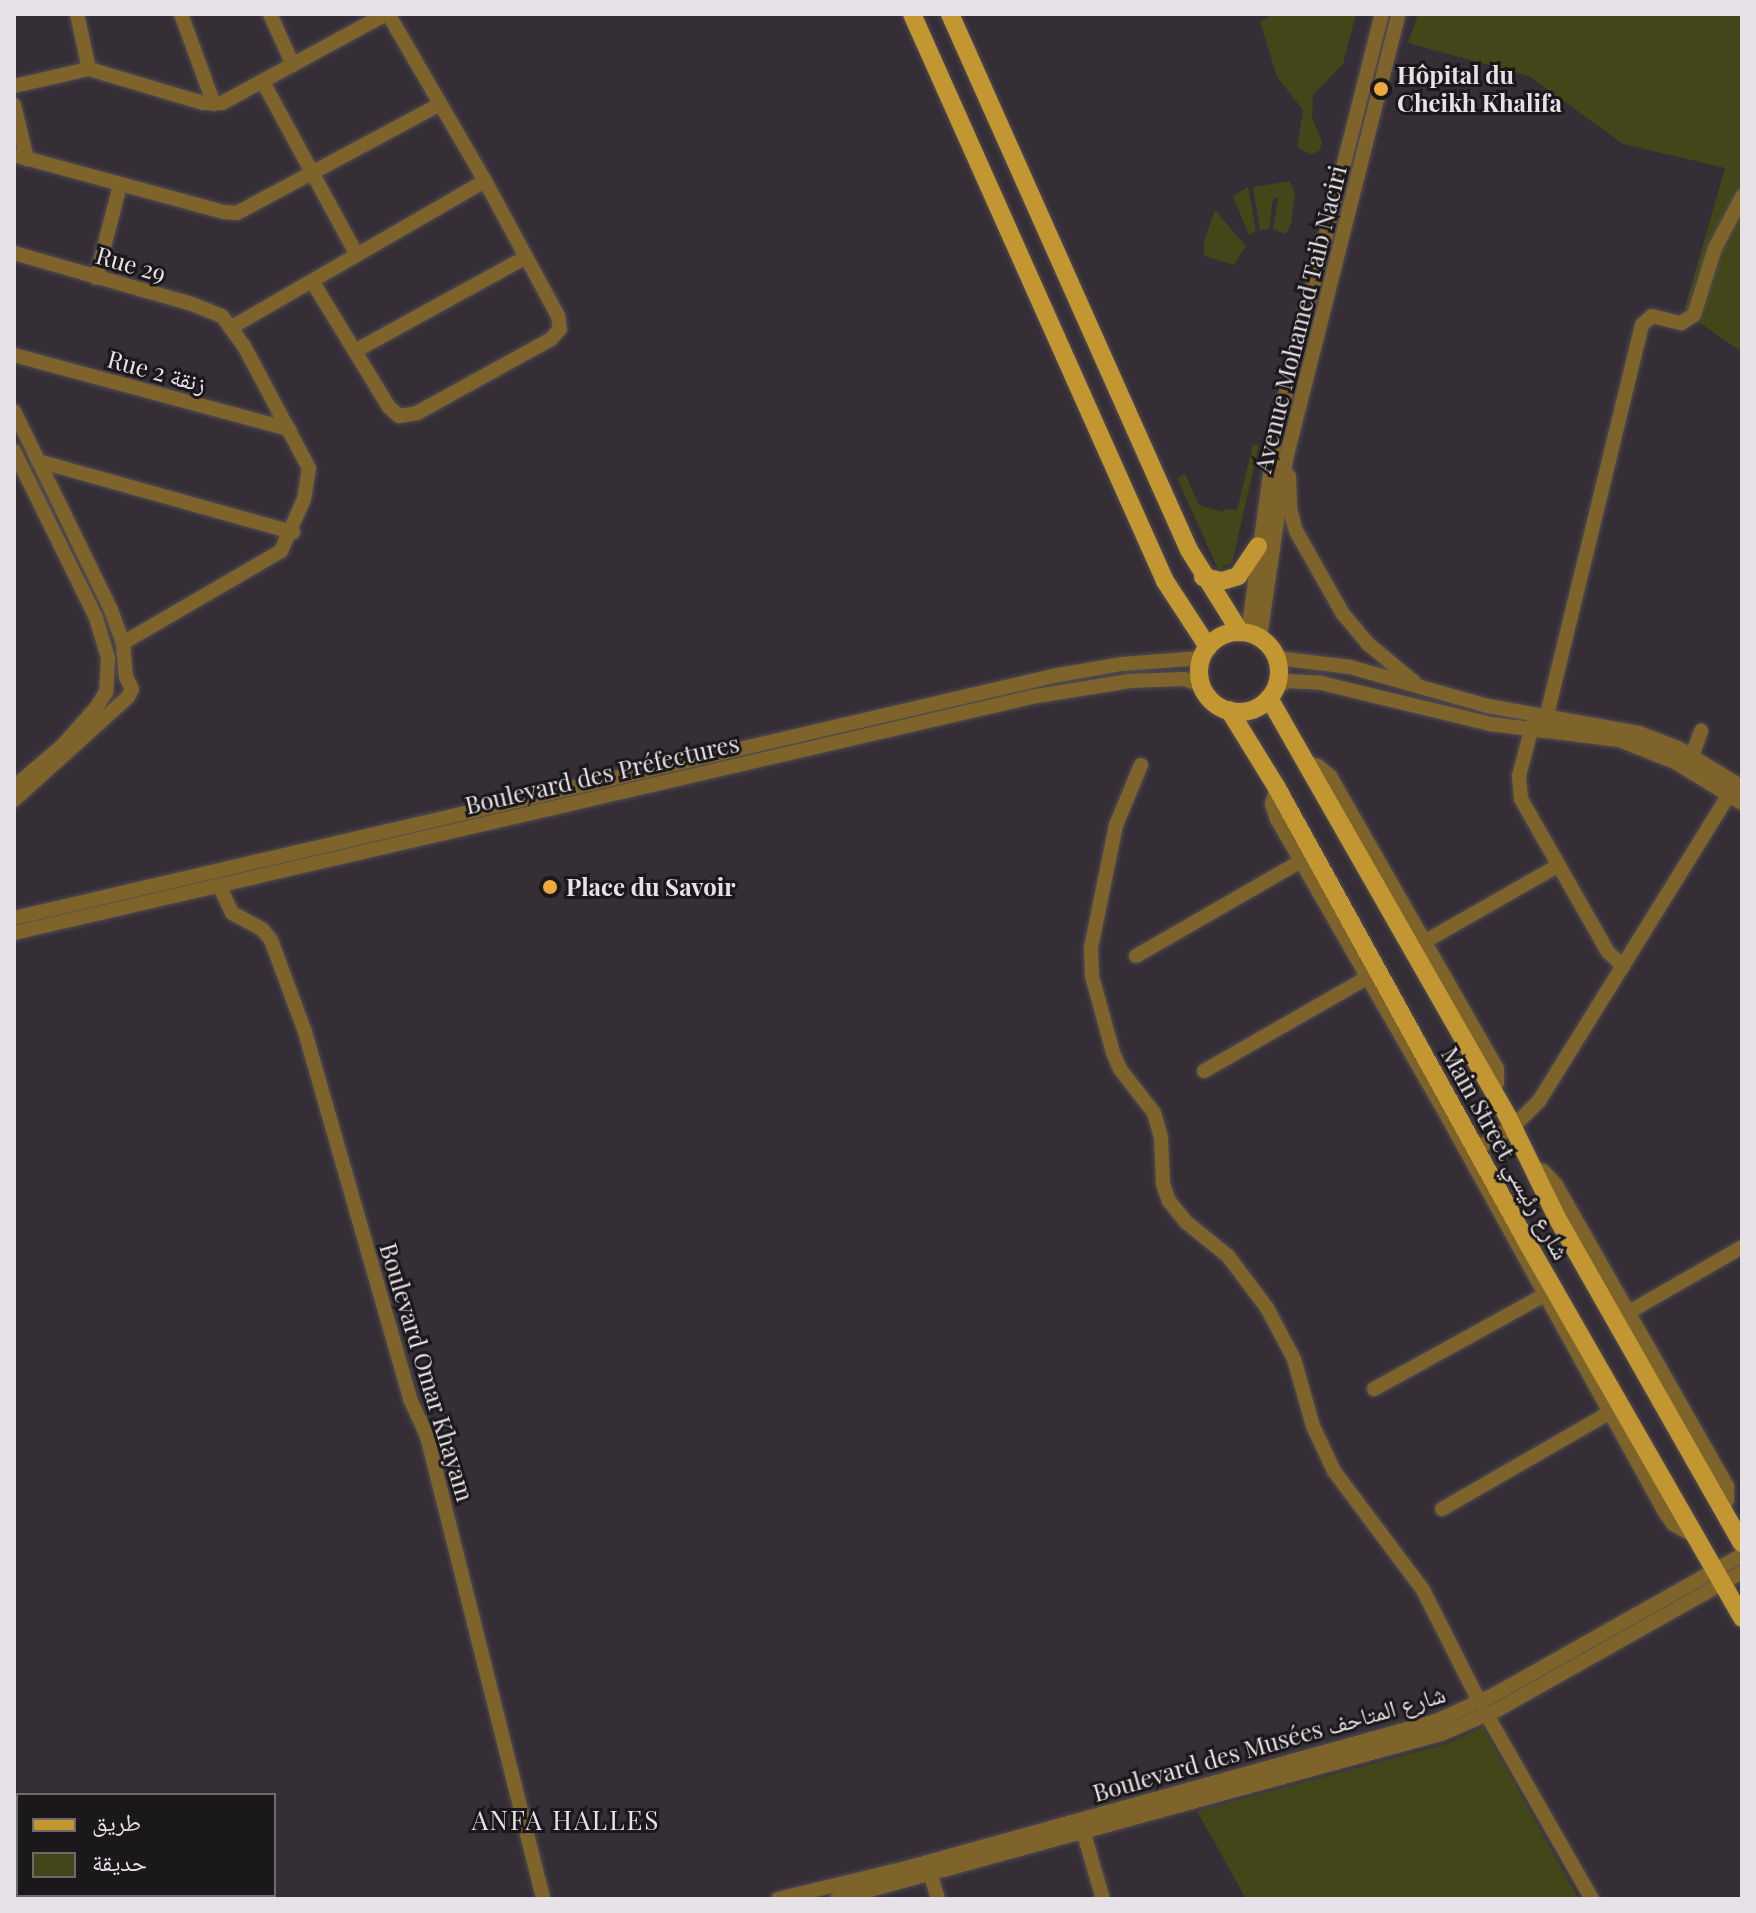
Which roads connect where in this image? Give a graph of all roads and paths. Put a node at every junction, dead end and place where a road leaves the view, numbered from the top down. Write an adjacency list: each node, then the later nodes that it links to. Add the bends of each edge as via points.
1 (77, 14): 10 (street)
2 (181, 14): 14 (street)
3 (270, 14): 9 (street)
4 (387, 14): 9 (street); 15 (street)
5 (912, 14): 17 (main road)
6 (950, 14): 13 (main road)
7 (1382, 14): 39 (street, Avenue Mohamed Taib Naciri, via 1276,432)
8 (1399, 14): 36 (street, Avenue Mohamed Taib Naciri)
9 (293, 65): 11 (street)
10 (89, 69): 12 (street); 14 (street)
11 (263, 82): 14 (street); 20 (street)
12 (14, 86)
13 (984, 90): 17 (main road); 19 (main road)
14 (214, 104)
15 (440, 104): 20 (street); 22 (street)
16 (14, 105): 18 (street)
17 (954, 105): 21 (main road)
18 (21, 157): 23 (street)
19 (1015, 161): 21 (main road); 40 (main road)
20 (312, 173): 23 (street, via 237,213); 26 (street)
21 (986, 178): 43 (main road, via 1165,581)
22 (485, 181): 26 (street); 27 (street)
23 (120, 185): 28 (street)
24 (1742, 197): 52 (street, via 1715,248 1694,315 1681,323 1652,316 1642,325)
25 (14, 253): 28 (street, Rue 29)
26 (357, 255): 29 (street)
27 (526, 257): 31 (street); 31 (street, via 560,329 511,361 404,417 392,411)
28 (96, 278): 30 (street, Rue 29, via 211,311)
29 (312, 281): 30 (street); 31 (street)
30 (232, 327): 34 (street)
31 (355, 351)
32 (14, 355): 34 (street, Rue 2 زنقة)
33 (14, 411): 37 (street)
34 (289, 429): 38 (street, via 309,468)
35 (14, 451): 48 (street, via 96,618 108,658)
36 (1286, 459): 41 (street, Avenue Mohamed Taib Naciri); 47 (street, via 1290,509 1305,550 1350,624)
37 (38, 461): 38 (street); 42 (street)
38 (293, 532): 42 (street, via 272,558)
39 (1258, 546): 40 (main road, via 1238,576 1222,581); 41 (street, Avenue Mohamed Taib Naciri)
40 (1203, 577): 41 (main road)
41 (1249, 634): 43 (main road, via 1226,634); 44 (main road)
42 (123, 643): 45 (street)
43 (1205, 652): 46 (main road); 63 (street, Boulevard des Préfectures, via 1065,673)
44 (1277, 658): 47 (street, via 1350,667); 49 (main road)
45 (126, 677): 48 (street, via 113,676); 50 (street, via 132,689)
46 (1202, 685): 51 (main road, via 1213,701); 63 (street, Boulevard des Préfectures, via 1160,680 1067,690)
47 (1417, 686): 52 (street)
48 (106, 687): 50 (street, via 110,698); 58 (street, via 70,737)
49 (1273, 692): 51 (main road, via 1251,710); 53 (street, via 1298,681 1336,685); 56 (main road, Main Street شارع رئيسي)
50 (120, 701): 62 (street)
51 (1229, 710): 60 (main road, Main Street شارع رئيسي)
52 (1541, 715): 53 (street); 55 (street, via 1639,733)
53 (1537, 731): 61 (street, via 1634,744); 65 (street, via 1519,792)
54 (1701, 731): 55 (street)
55 (1692, 756): 61 (street)
56 (1307, 763): 69 (street, via 1330,776); 74 (main road, Main Street شارع رئيسي)
57 (1141, 765): 91 (street, via 1116,825 1091,948 1092,976 1113,1053 1154,1113 1169,1201 1238,1267 1272,1316 1294,1359 1313,1426 1334,1471 1423,1590)
58 (21, 774): 59 (street)
59 (14, 787)
60 (1277, 788): 64 (street, via 1272,809); 76 (main road, Main Street شارع رئيسي)
61 (1738, 795): 71 (street)
62 (14, 800)
63 (520, 808): 66 (street, Boulevard des Préfectures)
64 (1301, 861): 70 (street); 72 (street)
65 (1559, 865): 69 (street); 71 (street, via 1608,952)
66 (224, 879): 67 (street, Boulevard des Préfectures); 68 (street, Boulevard des Préfectures); 95 (street, Boulevard Omar Khayam, via 232,913 271,940 308,1042 410,1399 427,1436)
67 (14, 918)
68 (14, 933)
69 (1424, 942): 74 (street, via 1497,1069)
70 (1136, 956)
71 (1623, 966): 75 (street, via 1539,1101)
72 (1368, 977): 73 (street); 79 (street)
73 (1204, 1071)
74 (1492, 1089): 75 (main road, Main Street شارع رئيسي)
75 (1514, 1126): 76 (street); 77 (main road, Main Street شارع رئيسي)
76 (1478, 1148): 85 (main road, Main Street شارع رئيسي)
77 (1531, 1166): 80 (street, via 1556,1185); 83 (main road, Main Street شارع رئيسي)
78 (1742, 1247): 80 (street)
79 (1544, 1295): 81 (street); 82 (street)
80 (1629, 1312): 83 (street, via 1727,1486)
81 (1374, 1389)
82 (1609, 1413): 84 (street); 85 (street, via 1668,1518)
83 (1722, 1508): 86 (main road, Main Street شارع رئيسي)
84 (1442, 1509)
85 (1695, 1536): 89 (main road, Main Street شارع رئيسي)
86 (1742, 1543)
87 (1742, 1555): 89 (street, Boulevard des Musées شارع المتاحف)
88 (1742, 1572): 89 (street, Boulevard des Musées شارع المتاحف)
89 (1719, 1577): 90 (main road, Main Street شارع رئيسي); 91 (street, Boulevard des Musées شارع المتاحف)
90 (1742, 1618)
91 (1483, 1709): 92 (street, Boulevard des Musées شارع المتاحف, via 1425,1739); 94 (street, Boulevard des Musées شارع المتاحف); 99 (street)
92 (1084, 1834): 93 (street, Boulevard des Musées شارع المتاحف); 98 (street)
93 (931, 1876): 96 (street, Boulevard des Musées شارع المتاحف); 97 (street)
94 (786, 1898)
95 (543, 1899)
96 (837, 1899)
97 (938, 1899)
98 (1103, 1899)
99 (1592, 1899)

